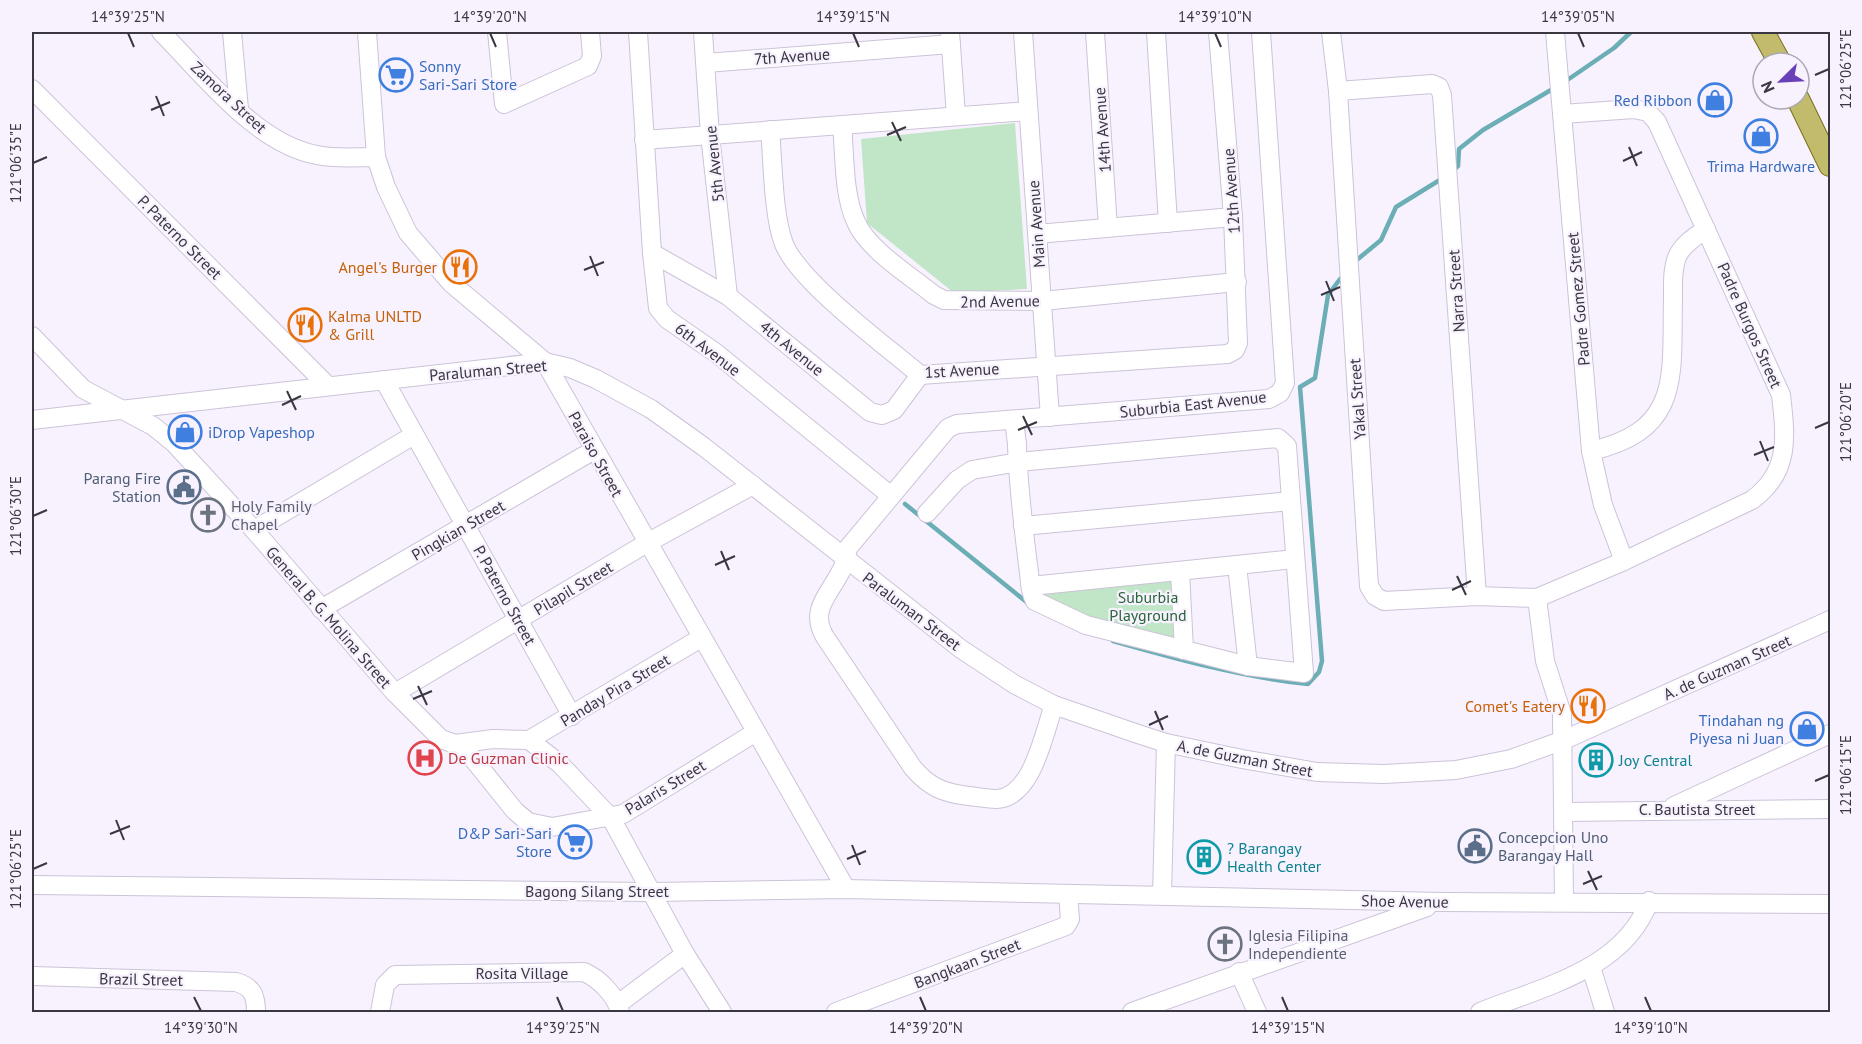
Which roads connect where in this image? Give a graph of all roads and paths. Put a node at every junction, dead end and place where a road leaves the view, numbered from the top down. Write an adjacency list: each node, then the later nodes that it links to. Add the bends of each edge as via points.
1 (161, 32): 21 (street, Zamora Street)
2 (232, 32): 21 (street)
3 (367, 32): 30 (street, Paraiso Street)
4 (496, 32): 5 (street, via 504,104 588,66 592,56)
5 (590, 32)
6 (638, 32): 29 (street, 6th Avenue)
7 (703, 32): 18 (street, 5th Avenue)
8 (1023, 32): 22 (street, Main Avenue)
9 (1095, 32): 34 (street, 14th Avenue)
10 (1156, 32): 33 (street)
11 (1218, 32): 32 (street, 12th Avenue)
12 (1261, 32): 49 (street, Suburbia East Avenue, via 1285,383 1280,393 1269,399)
13 (1555, 32): 24 (street, Padre Gomez Street)
14 (1763, 32): 17 (main road)
15 (1332, 35): 20 (street, Yakal Street)
16 (951, 38): 18 (street, 7th Avenue); 25 (street)
17 (1773, 51)
18 (706, 63): 28 (street, 5th Avenue)
19 (32, 88): 47 (street, P. Paterno Street)
20 (1338, 91): 70 (street, Yakal Street, via 1369,586 1384,601); 70 (street, Narra Street, via 1432,84 1439,87 1442,95)
21 (239, 109): 30 (street, Zamora Street, via 262,131 296,150 336,158)
22 (1028, 111): 25 (street); 36 (street, Main Avenue)
23 (1804, 111): 31 (main road)
24 (1562, 114): 35 (street, Padre Burgos Street, via 1648,112 1657,122); 54 (street, Padre Gomez Street)
25 (956, 116): 26 (street)
26 (842, 125): 27 (street); 40 (street, 2nd Avenue, via 852,214 870,243 944,300)
27 (770, 130): 28 (street); 45 (street, 1st Avenue, via 780,229 789,254 814,283)
28 (710, 135): 29 (street); 39 (street, 5th Avenue)
29 (644, 140): 37 (street, 6th Avenue)
30 (376, 157): 43 (street, Paraiso Street, via 400,218 429,260 461,293)
31 (1830, 165)
32 (1233, 217): 33 (street); 38 (street, 12th Avenue)
33 (1168, 223): 34 (street)
34 (1108, 228): 36 (street)
35 (1706, 229): 54 (street, via 1678,254 1671,376 1664,404 1648,427 1628,440); 66 (street, Padre Burgos Street, via 1781,395 1786,438 1780,465 1765,490 1752,500)
36 (1037, 234): 40 (street, Main Avenue)
37 (651, 253): 39 (street, 4th Avenue); 57 (street, 6th Avenue, via 658,308 667,319 716,353)
38 (1237, 282): 40 (street, 2nd Avenue); 42 (street, 12th Avenue)
39 (729, 296): 45 (street, 4th Avenue, via 870,412 882,415 894,410)
40 (1042, 301): 44 (street, Main Avenue)
41 (32, 336): 48 (street, General B. G. Molina Street, via 82,389)
42 (1235, 351): 44 (street, 1st Avenue)
43 (545, 362): 46 (street, Paraluman Street); 53 (street, Paraiso Street); 56 (street, Paraluman Street, via 596,379 651,409)
44 (1047, 365): 45 (street, 1st Avenue); 49 (street, Main Avenue)
45 (920, 375)
46 (384, 380): 47 (street, Paraluman Street); 52 (street, P. Paterno Street)
47 (328, 386): 48 (street, Paraluman Street)
48 (124, 412): 50 (street, Paraluman Street); 62 (street, General B. G. Molina Street, via 164,433)
49 (1050, 417): 51 (street, Suburbia East Avenue)
50 (32, 420)
51 (1014, 420): 55 (street); 57 (street, Suburbia East Avenue, via 948,428)
52 (414, 435): 60 (street, P. Paterno Street); 62 (street)
53 (594, 450): 60 (street, Pingkian Street); 63 (street, Paraiso Street)
54 (1591, 451): 66 (street, Padre Gomez Street, via 1603,505)
55 (1018, 462): 58 (street, via 1278,438 1287,446); 59 (street, via 963,474); 61 (street)
56 (753, 485): 63 (street, Pilapil Street); 65 (street, Paraluman Street)
57 (890, 495): 65 (street, Suburbia East Avenue, via 848,548)
58 (1291, 501): 61 (street); 64 (street)
59 (927, 513)
60 (466, 526): 72 (street, Pingkian Street); 74 (street, P. Paterno Street)
61 (1023, 526): 69 (street)
62 (254, 530): 72 (street, General B. G. Molina Street)
63 (647, 543): 74 (street, Pilapil Street); 75 (street, Paraiso Street)
64 (1295, 559): 67 (street); 77 (street, via 1304,673)
65 (845, 560): 79 (street, Paraluman Street, via 987,667); 79 (street, via 818,610 821,632 913,768 932,787 951,794 998,799 1016,792 1029,776)
66 (1624, 561): 71 (street, Padre Burgos Street)
67 (1238, 565): 68 (street); 77 (street)
68 (1180, 571): 69 (street); 76 (street)
69 (1031, 586): 76 (street, via 1035,601 1086,625)
70 (1477, 596): 71 (street, Yakal Street)
71 (1537, 598): 84 (street, via 1545,661 1562,714)
72 (321, 609): 78 (street, General B. G. Molina Street)
73 (1830, 620): 84 (street, A. de Guzman Street)
74 (519, 621): 78 (street, Pilapil Street); 80 (street, P. Paterno Street)
75 (702, 638): 80 (street, Panday Pira Street); 81 (street, Paraiso Street)
76 (1184, 650): 77 (street)
77 (1248, 666)
78 (395, 693): 86 (street, General B. G. Molina Street, via 441,739)
79 (1054, 705): 85 (street, A. de Guzman Street)
80 (572, 716): 83 (street, Panday Pira Street)
81 (756, 732): 90 (street, Palaris Street); 92 (street, Paraiso Street)
82 (1830, 734): 87 (street)
83 (529, 740): 86 (street, via 493,739); 90 (street, via 560,764)
84 (1564, 740): 85 (street, A. de Guzman Street, via 1484,765 1384,774 1317,772); 89 (street)
85 (1166, 743): 95 (street)
86 (461, 744): 90 (street, Palaris Street, via 528,822 552,827)
87 (1668, 808): 88 (street, C. Bautista Street); 89 (street, C. Bautista Street)
88 (1830, 809)
89 (1564, 812): 96 (street)
90 (611, 818): 93 (street)
91 (32, 885): 93 (street, Bagong Silang Street)
92 (846, 889): 93 (street, Bagong Silang Street); 94 (street, Bagong Silang Street)
93 (651, 892): 100 (street)
94 (1068, 894): 95 (street, Bagong Silang Street); 108 (street, Bangkaan Street, via 1070,919 1066,926)
95 (1162, 895): 98 (street, Shoe Avenue)
96 (1564, 901): 97 (street, Shoe Avenue); 98 (street, Shoe Avenue)
97 (1649, 901): 99 (street, Shoe Avenue); 101 (street, via 1636,930)
98 (1442, 902): 102 (street)
99 (1830, 904)
100 (685, 954): 104 (street); 105 (street)
101 (1591, 967): 111 (street); 112 (street)
102 (1239, 972): 109 (street); 110 (street)
103 (32, 976): 106 (street, Brazil Street, via 236,981 249,987 256,1000)
104 (713, 1000)
105 (619, 1008): 107 (street, Rosita Village, via 601,983 584,972 404,974 395,975 385,985)
106 (256, 1012)
107 (380, 1012)
108 (836, 1012)
109 (1132, 1012)
110 (1257, 1012)
111 (1480, 1012)
112 (1605, 1012)

